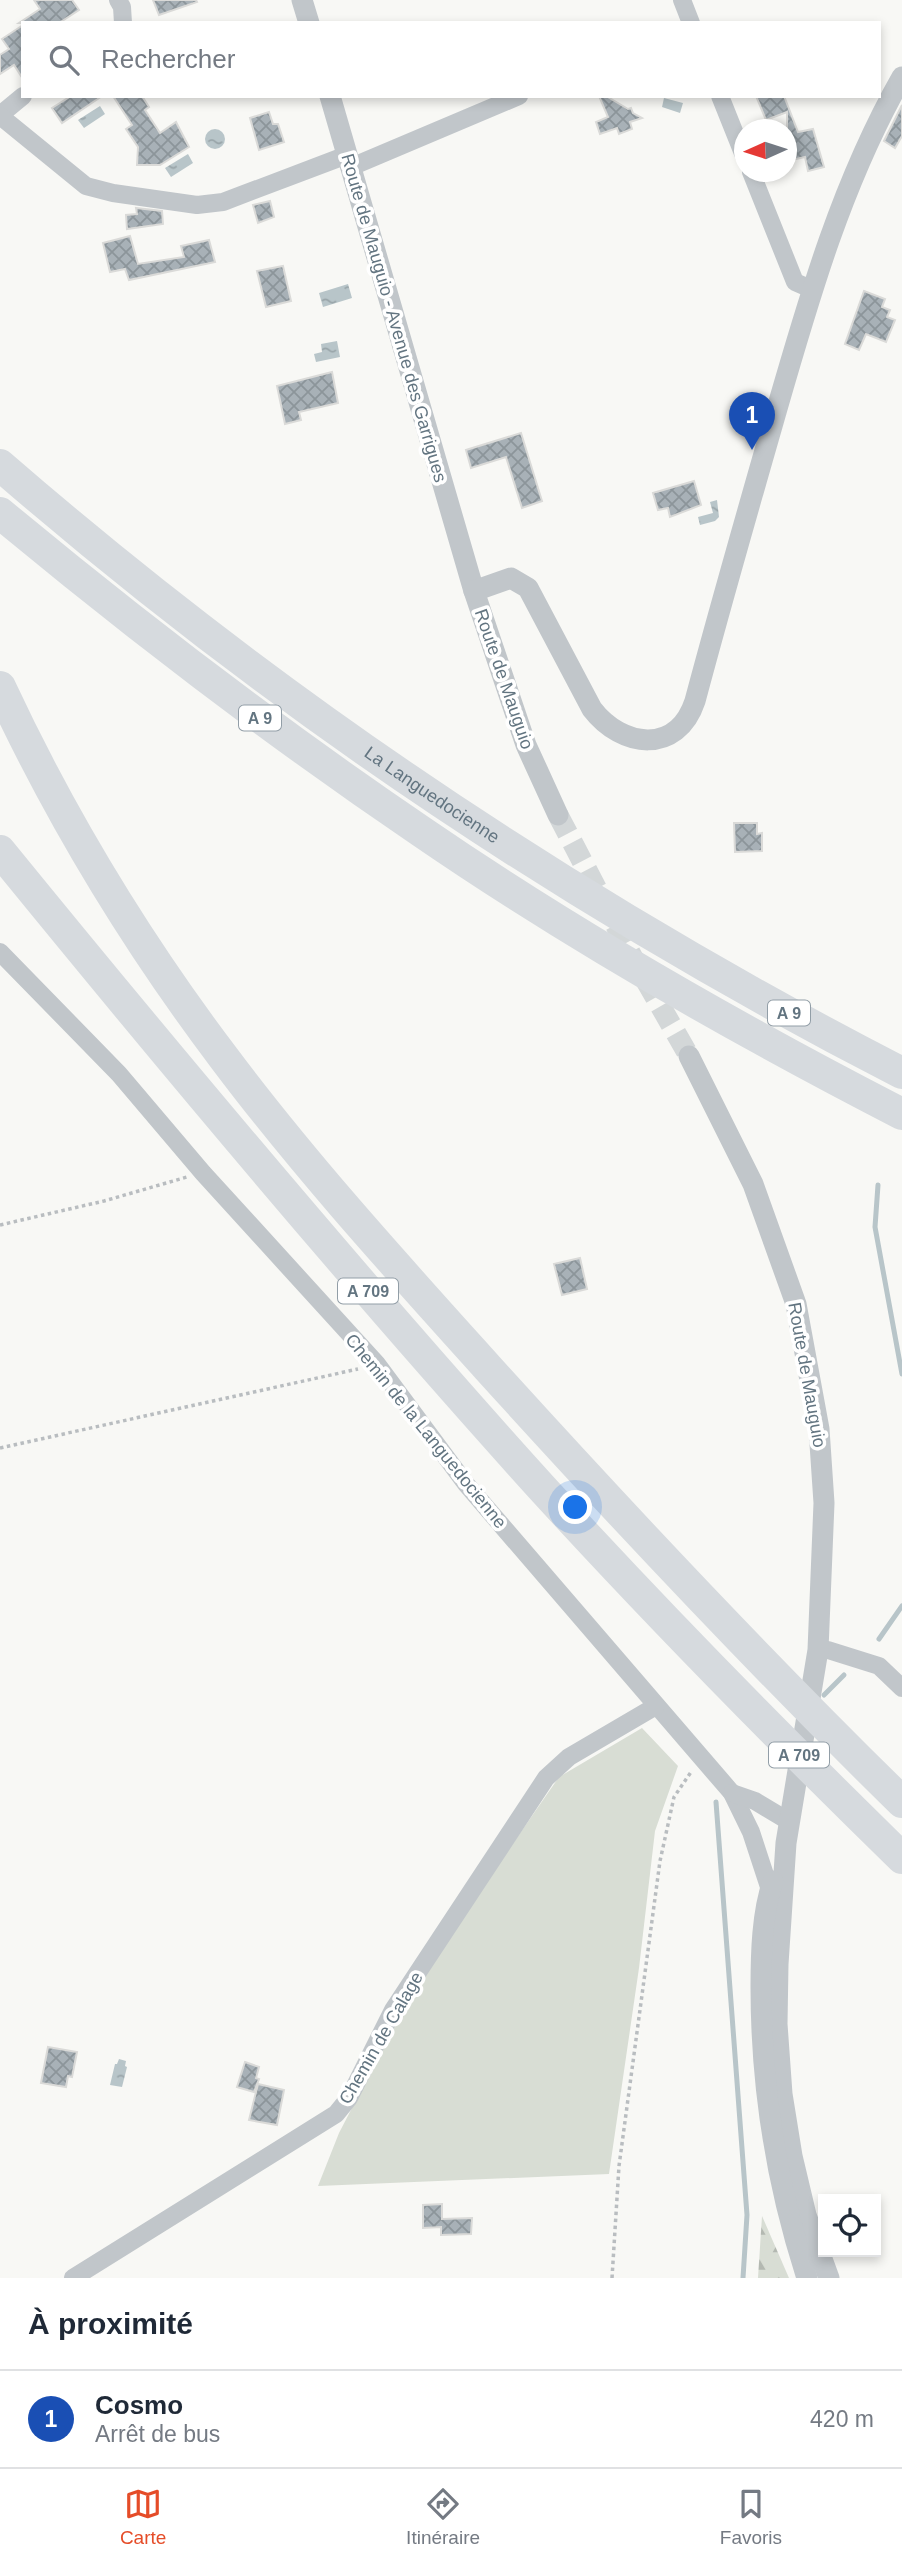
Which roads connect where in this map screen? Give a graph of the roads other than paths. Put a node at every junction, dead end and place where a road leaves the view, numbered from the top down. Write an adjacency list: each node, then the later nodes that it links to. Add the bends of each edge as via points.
1 (118, 0): 4 (street)
2 (302, 0): 5 (street)
3 (682, 0): 6 (street)
4 (123, 21)
5 (308, 21)
6 (690, 21)
7 (902, 77): 16 (street, via 861,157)
8 (21, 98): 12 (street)
9 (331, 98): 14 (street, Route de Mauguio - Avenue des Garrigues)
10 (514, 98): 14 (street)
11 (721, 98): 13 (street)
12 (0, 116): 14 (street, via 86,186 197,205 223,202)
13 (734, 131)
14 (349, 161): 19 (street, Route de Mauguio - Avenue des Garrigues)
15 (755, 182): 16 (street, via 795,282)
16 (811, 289): 20 (street, via 695,701 684,726 651,739 625,737 614,731 592,709 528,588 510,578)
17 (0, 465): 26 (highway, La Languedocienne / A 9, via 203,630 426,791 707,967)
18 (0, 513): 27 (highway, La Languedocienne / A 9, via 205,677 424,834 690,999)
19 (458, 540): 20 (street, Route de Mauguio)
20 (474, 591): 22 (street, Route de Mauguio, via 526,745)
21 (0, 687): 32 (highway, A 709, via 87,852 148,951 224,1059 318,1175 583,1473 765,1667)
22 (558, 815)
23 (0, 851): 34 (highway, A 709, via 443,1377 618,1569)
24 (0, 952): 30 (street, Chemin de la Languedocienne, via 119,1074 377,1364 466,1485)
25 (689, 1056): 28 (street, Route de Mauguio, via 753,1184 796,1304 819,1429 824,1503)
26 (902, 1073)
27 (902, 1114)
28 (818, 1650): 29 (street, via 878,1666); 33 (street, Route de Mauguio)
29 (902, 1688)
30 (656, 1706): 31 (street, Chemin de la Languedocienne); 36 (street, Chemin de Calage, via 569,1756 546,1778 393,2010 349,2098 336,2114)
31 (732, 1793): 33 (street, Chemin de la Languedocienne, via 755,1801); 35 (street, Chemin de la Languedocienne)
32 (902, 1802)
33 (788, 1832): 35 (street); 38 (street, via 778,1964 782,2094 806,2215)
34 (902, 1858)
35 (770, 1890): 37 (street, via 761,1958 765,2092 782,2192)
36 (72, 2278)
37 (807, 2278)
38 (828, 2278)

